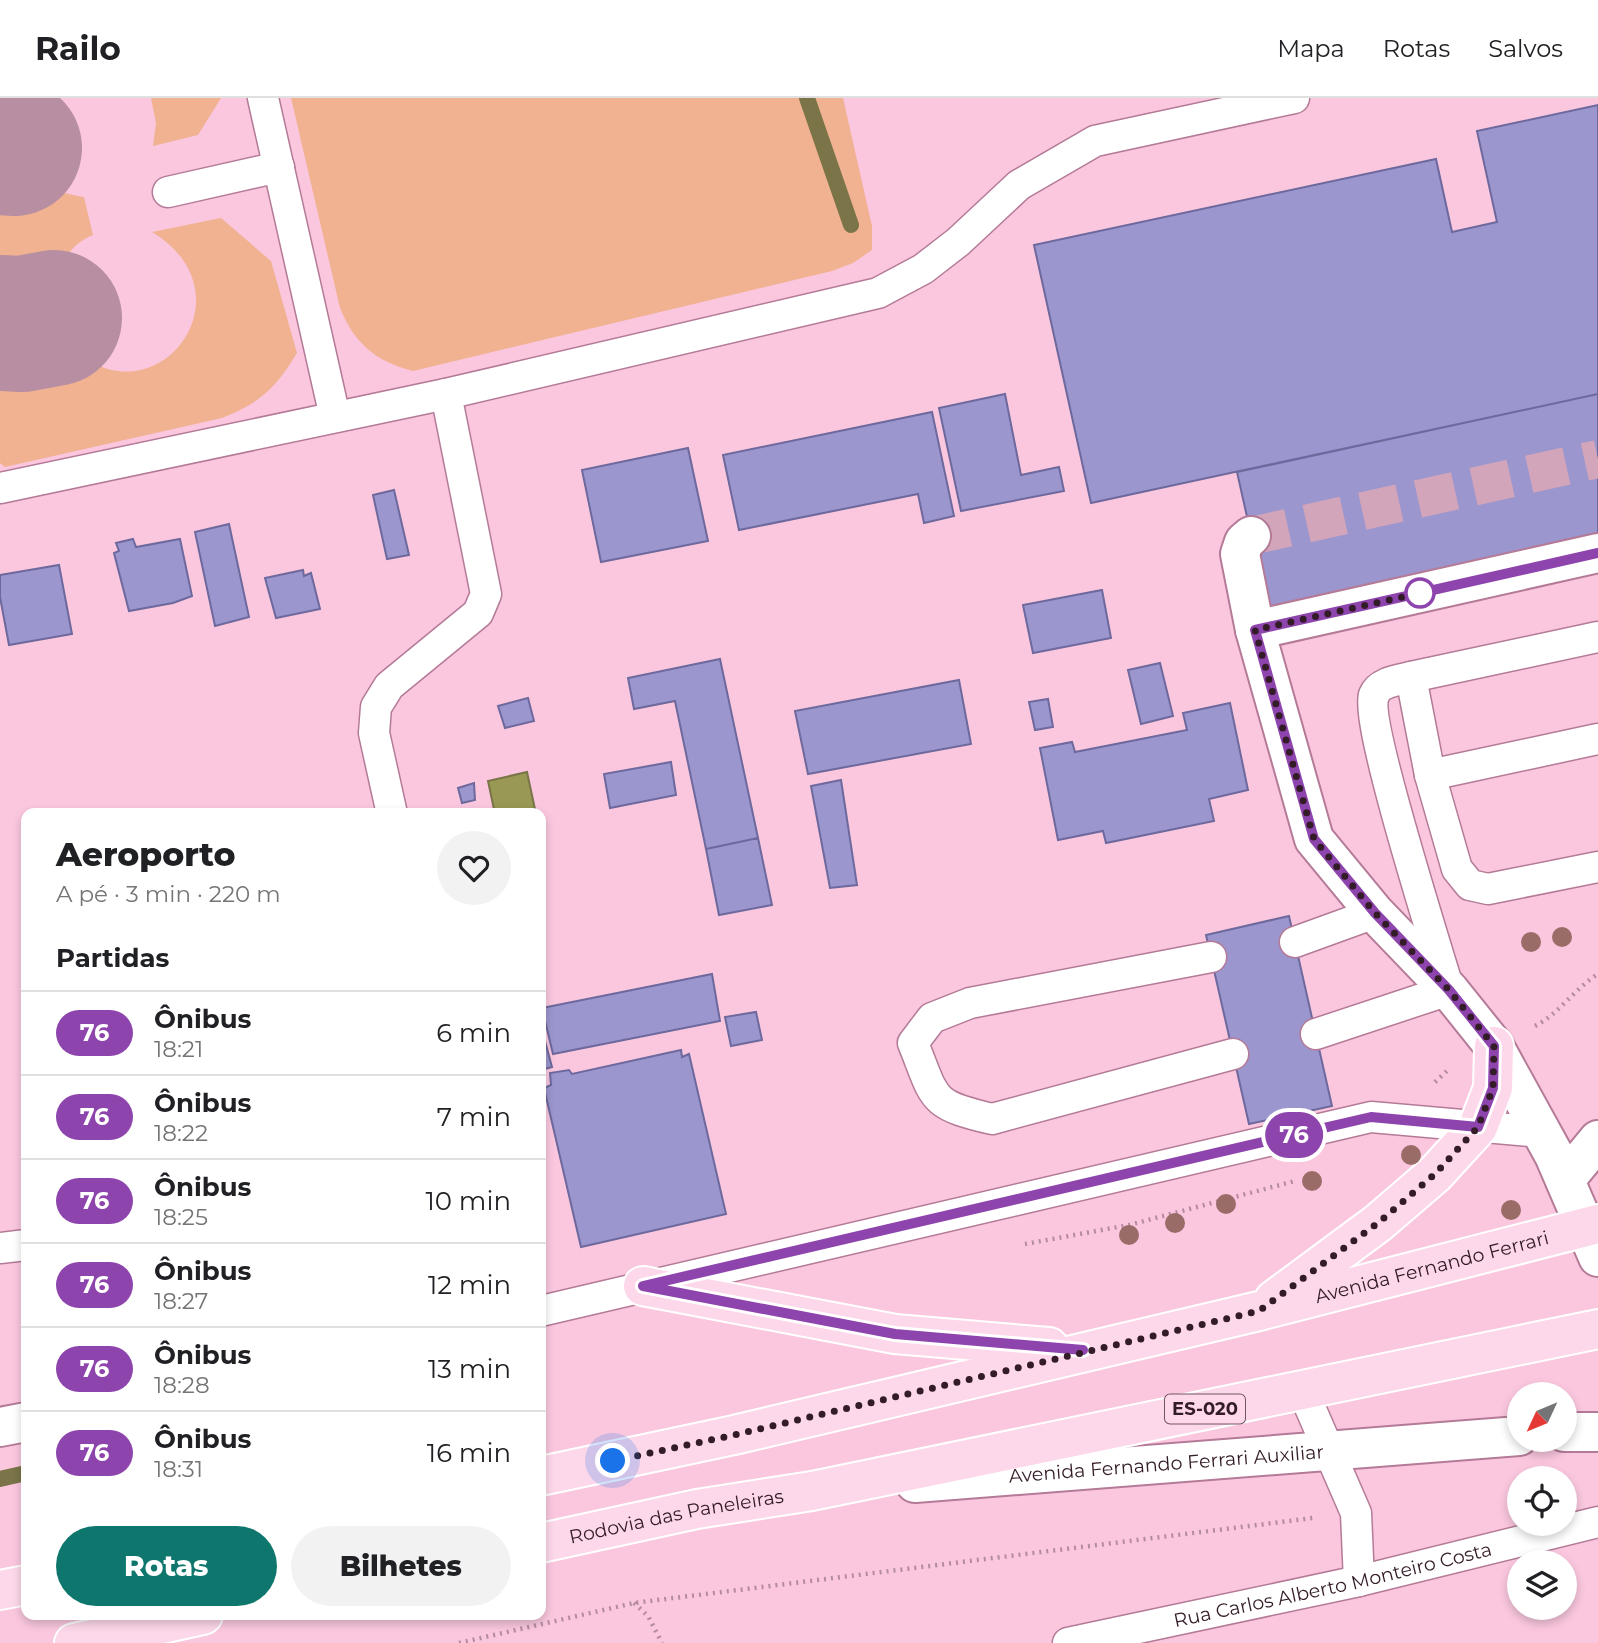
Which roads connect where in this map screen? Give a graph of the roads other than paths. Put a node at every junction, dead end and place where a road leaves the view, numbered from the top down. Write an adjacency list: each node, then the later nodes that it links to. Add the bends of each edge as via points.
1 (263, 98): 3 (lane)
2 (1294, 98): 5 (lane, via 1095,141 1019,185 923,269 878,293)
3 (279, 167): 4 (lane); 6 (lane)
4 (168, 192)
5 (446, 394): 6 (lane); 15 (lane, via 486,594 478,613 389,686 376,707 374,733)
6 (335, 417): 7 (lane)
7 (0, 488)
8 (1251, 536): 10 (street, via 1240,554)
9 (1598, 553): 10 (street)
10 (1255, 630): 17 (street, via 1314,839)
11 (1598, 637): 12 (lane)
12 (1410, 677): 14 (lane); 20 (lane, via 1380,686 1373,705 1399,820)
13 (1598, 739): 14 (lane)
14 (1430, 775): 16 (lane, via 1457,869 1471,885 1488,889)
15 (392, 808)
16 (1598, 867)
17 (1375, 913): 18 (lane); 20 (street)
18 (1295, 942)
19 (1211, 957): 23 (lane, via 970,1003 932,1018 913,1043 935,1098 954,1110 992,1119)
20 (1449, 990): 21 (lane); 22 (street)
21 (1316, 1034)
22 (1494, 1046): 24 (main road, via 1493,1088); 25 (street)
23 (1233, 1054)
24 (1478, 1127): 25 (lane); 31 (lane, via 1371,1117); 33 (main road, via 1435,1174 1378,1223)
25 (1541, 1132): 27 (street)
26 (1598, 1140): 27 (street)
27 (1565, 1180): 28 (street)
28 (1594, 1236): 33 (main road, Avenida Fernando Ferrari)
29 (21, 1246): 30 (lane)
30 (0, 1248)
31 (643, 1286): 32 (lane); 35 (main road, via 895,1334)
32 (546, 1310)
33 (1259, 1311): 35 (main road, Avenida Fernando Ferrari)
34 (1598, 1329): 36 (main road, ES-020)
35 (1083, 1350): 43 (main road, Avenida Fernando Ferrari, via 734,1435)
36 (1302, 1389): 42 (lane); 44 (main road, ES-020)
37 (21, 1423): 38 (street)
38 (0, 1427)
39 (1598, 1432): 40 (street)
40 (1577, 1433)
41 (1507, 1437): 42 (street, Avenida Fernando Ferrari Auxiliar)
42 (1330, 1450): 44 (street, Avenida Fernando Ferrari Auxiliar); 47 (lane, via 1356,1513)
43 (546, 1475)
44 (812, 1491): 46 (main road, Rodovia das Paneleiras / ES-020, via 697,1509)
45 (1598, 1522): 47 (lane, Rua Carlos Alberto Monteiro Costa)
46 (546, 1542)
47 (1359, 1581): 52 (lane, Rua Carlos Alberto Monteiro Costa)
48 (21, 1586): 49 (main road)
49 (0, 1590)
50 (180, 1620): 51 (main road)
51 (74, 1643)
52 (1068, 1643)

